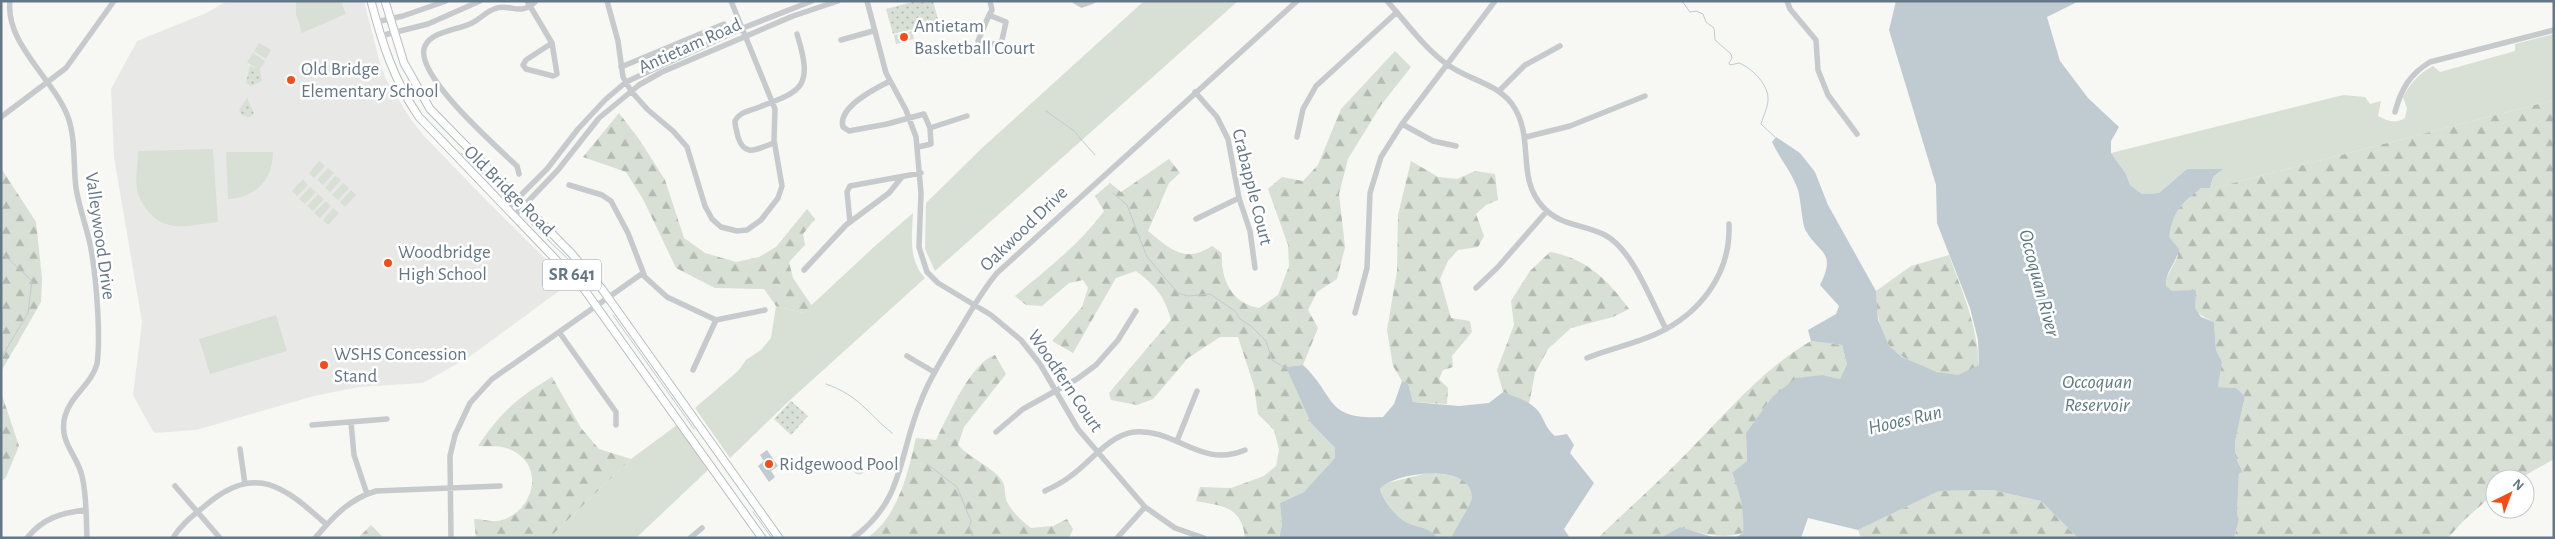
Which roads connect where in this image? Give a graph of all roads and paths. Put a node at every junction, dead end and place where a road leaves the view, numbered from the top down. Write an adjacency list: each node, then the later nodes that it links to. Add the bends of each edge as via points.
1 (10, 1): 40 (street, Valleywood Drive, via 9,16 15,33)
2 (114, 1): 40 (street, via 72,61)
3 (371, 1): 24 (main road, Old Bridge Road / SR 641)
4 (385, 1): 23 (main road, Old Bridge Road / SR 641)
5 (446, 1): 23 (street)
6 (480, 1): 29 (street, via 428,24)
7 (536, 1): 20 (street)
8 (607, 1): 37 (street)
9 (731, 1): 26 (street)
10 (812, 1): 26 (street, Antietam Road)
11 (838, 1): 32 (street, Antietam Road)
12 (867, 1): 28 (street, Woodfern Court)
13 (990, 1): 22 (street, via 992,10)
14 (1074, 1): 15 (street, via 1082,5)
15 (1093, 1)
16 (1297, 1): 43 (street, Oakwood Drive)
17 (1388, 1): 21 (street)
18 (1787, 1): 52 (street, via 1795,17 1815,38 1818,70 1828,94)
19 (1493, 2): 36 (street)
20 (529, 4): 34 (street); 58 (street, via 519,10 493,9 467,25 431,38 423,55 430,72 462,114 517,166)
21 (1397, 12): 36 (street); 53 (street, via 1316,86 1303,109)
22 (989, 16): 22 (street, via 1007,24 998,44 978,40)
23 (390, 19): 24 (street); 29 (main road, Old Bridge Road / SR 641)
24 (376, 22): 31 (main road, Old Bridge Road / SR 641)
25 (724, 24): 37 (street)
26 (743, 28): 32 (street); 39 (street, Antietam Road)
27 (2554, 30): 46 (street, via 2430,62 2406,83)
28 (873, 32): 33 (street); 38 (street, Woodfern Court)
29 (394, 33): 31 (street); 63 (main road, Old Bridge Road / SR 641, via 412,79 430,109)
30 (797, 34): 45 (street, via 804,61 804,80 793,93)
31 (380, 36): 65 (main road, Old Bridge Road / SR 641, via 396,78 419,117)
32 (746, 37): 41 (street, Antietam Road, via 662,72); 45 (street)
33 (841, 40)
34 (552, 43): 34 (street, via 557,74 553,76 526,69 524,62)
35 (1560, 46): 42 (street, via 1525,65)
36 (1447, 64): 42 (street); 50 (street)
37 (621, 67): 39 (street)
38 (890, 81): 49 (street, Woodfern Court); 49 (street, via 857,100 843,118 843,127 848,131)
39 (626, 82): 41 (street); 63 (street, Antietam Road, via 578,129)
40 (49, 84): 48 (street); 106 (street, Valleywood Drive, via 71,126 77,193 94,265 98,364 93,377 67,410 63,432 81,473)
41 (631, 91): 55 (street, via 687,147 708,212 717,224 727,230 753,227 778,198 782,186); 64 (street, Antietam Road, via 599,118 558,170)
42 (1499, 91): 54 (street, via 1516,111)
43 (1195, 92): 62 (street, Crabapple Court, via 1211,108 1228,139); 77 (street, Oakwood Drive, via 1007,262)
44 (1645, 96): 54 (street, via 1570,126)
45 (772, 102): 55 (street, via 776,113); 55 (street, via 741,114 735,125 745,150)
46 (2395, 112)
47 (967, 116): 51 (street)
48 (1, 118)
49 (910, 118): 51 (street, via 924,114); 57 (street, Woodfern Court)
50 (1402, 124): 56 (street, via 1432,140); 80 (street, via 1381,157 1373,181 1368,205 1368,268)
51 (930, 128): 57 (street, via 931,144)
52 (1857, 134)
53 (1297, 137)
54 (1526, 137): 66 (street, via 1529,185)
55 (774, 143)
56 (1456, 146)
57 (918, 147): 59 (street, Woodfern Court)
58 (519, 174)
59 (921, 174): 60 (street); 77 (street, Woodfern Court, via 918,241 924,265 938,283)
60 (902, 177): 69 (street, via 889,193); 69 (street, via 850,186 847,192)
61 (569, 185): 73 (street, via 611,201 628,233)
62 (1239, 198): 68 (street); 71 (street, Crabapple Court, via 1250,231)
63 (518, 199): 64 (main road, Old Bridge Road / SR 641); 65 (street, Antietam Road)
64 (524, 205): 67 (street, Antietam Road); 75 (main road, Old Bridge Road / SR 641)
65 (507, 209): 67 (main road, Old Bridge Road / SR 641)
66 (1547, 211): 74 (street); 82 (street, via 1562,221 1603,234 1618,244 1628,256)
67 (514, 216): 76 (main road, Old Bridge Road / SR 641)
68 (1196, 219)
69 (850, 222): 72 (street)
70 (1729, 224): 82 (street, via 1727,255 1716,282 1694,309)
71 (1255, 268)
72 (804, 270)
73 (643, 273): 75 (street); 81 (street, via 667,297)
74 (1476, 288)
75 (608, 296): 76 (street); 118 (main road, Old Bridge Road / SR 641)
76 (597, 305): 83 (street); 117 (main road, Old Bridge Road / SR 641)
77 (974, 305): 87 (street, Oakwood Drive); 89 (street, Woodfern Court, via 1021,340)
78 (764, 310): 81 (street)
79 (1136, 310): 89 (street, via 1105,356 1086,374)
80 (1355, 313)
81 (716, 320): 86 (street)
82 (1666, 329): 85 (street)
83 (559, 332): 92 (street, via 616,412); 102 (street, via 492,379 470,403 452,445)
84 (906, 356): 87 (street)
85 (1587, 358)
86 (693, 370)
87 (934, 372): 119 (street, Oakwood Drive, via 913,421 893,490 877,518)
88 (1197, 390): 95 (street)
89 (1056, 391): 94 (street, via 1023,409); 98 (street, Woodfern Court)
90 (386, 419): 91 (street)
91 (351, 422): 93 (street); 104 (street, via 354,455)
92 (616, 425)
93 (312, 426)
94 (996, 432)
95 (1177, 441): 97 (street, via 1208,454 1224,455); 98 (street, via 1148,432 1134,432 1121,435)
96 (240, 449): 99 (street)
97 (1245, 450)
98 (1098, 454): 103 (street, via 1072,476); 105 (street, Woodfern Court)
99 (245, 484): 107 (street, via 222,492); 108 (street, via 266,484 288,492)
100 (175, 486): 107 (street)
101 (500, 486): 102 (street)
102 (450, 487): 104 (street, via 380,490); 115 (street)
103 (1045, 491)
104 (367, 494): 108 (street, via 343,508)
105 (1145, 508): 120 (street); 121 (street, Woodfern Court, via 1175,528)
106 (85, 510): 110 (street, via 50,518); 111 (street, Valleywood Drive)
107 (198, 512): 112 (street); 113 (street)
108 (326, 524): 114 (street)
109 (702, 528): 116 (street)
110 (27, 538)
111 (87, 538)
112 (173, 538)
113 (220, 538)
114 (315, 538)
115 (451, 538)
116 (690, 538)
117 (762, 538)
118 (779, 538)
119 (853, 538)
120 (1118, 538)
121 (1204, 538)

